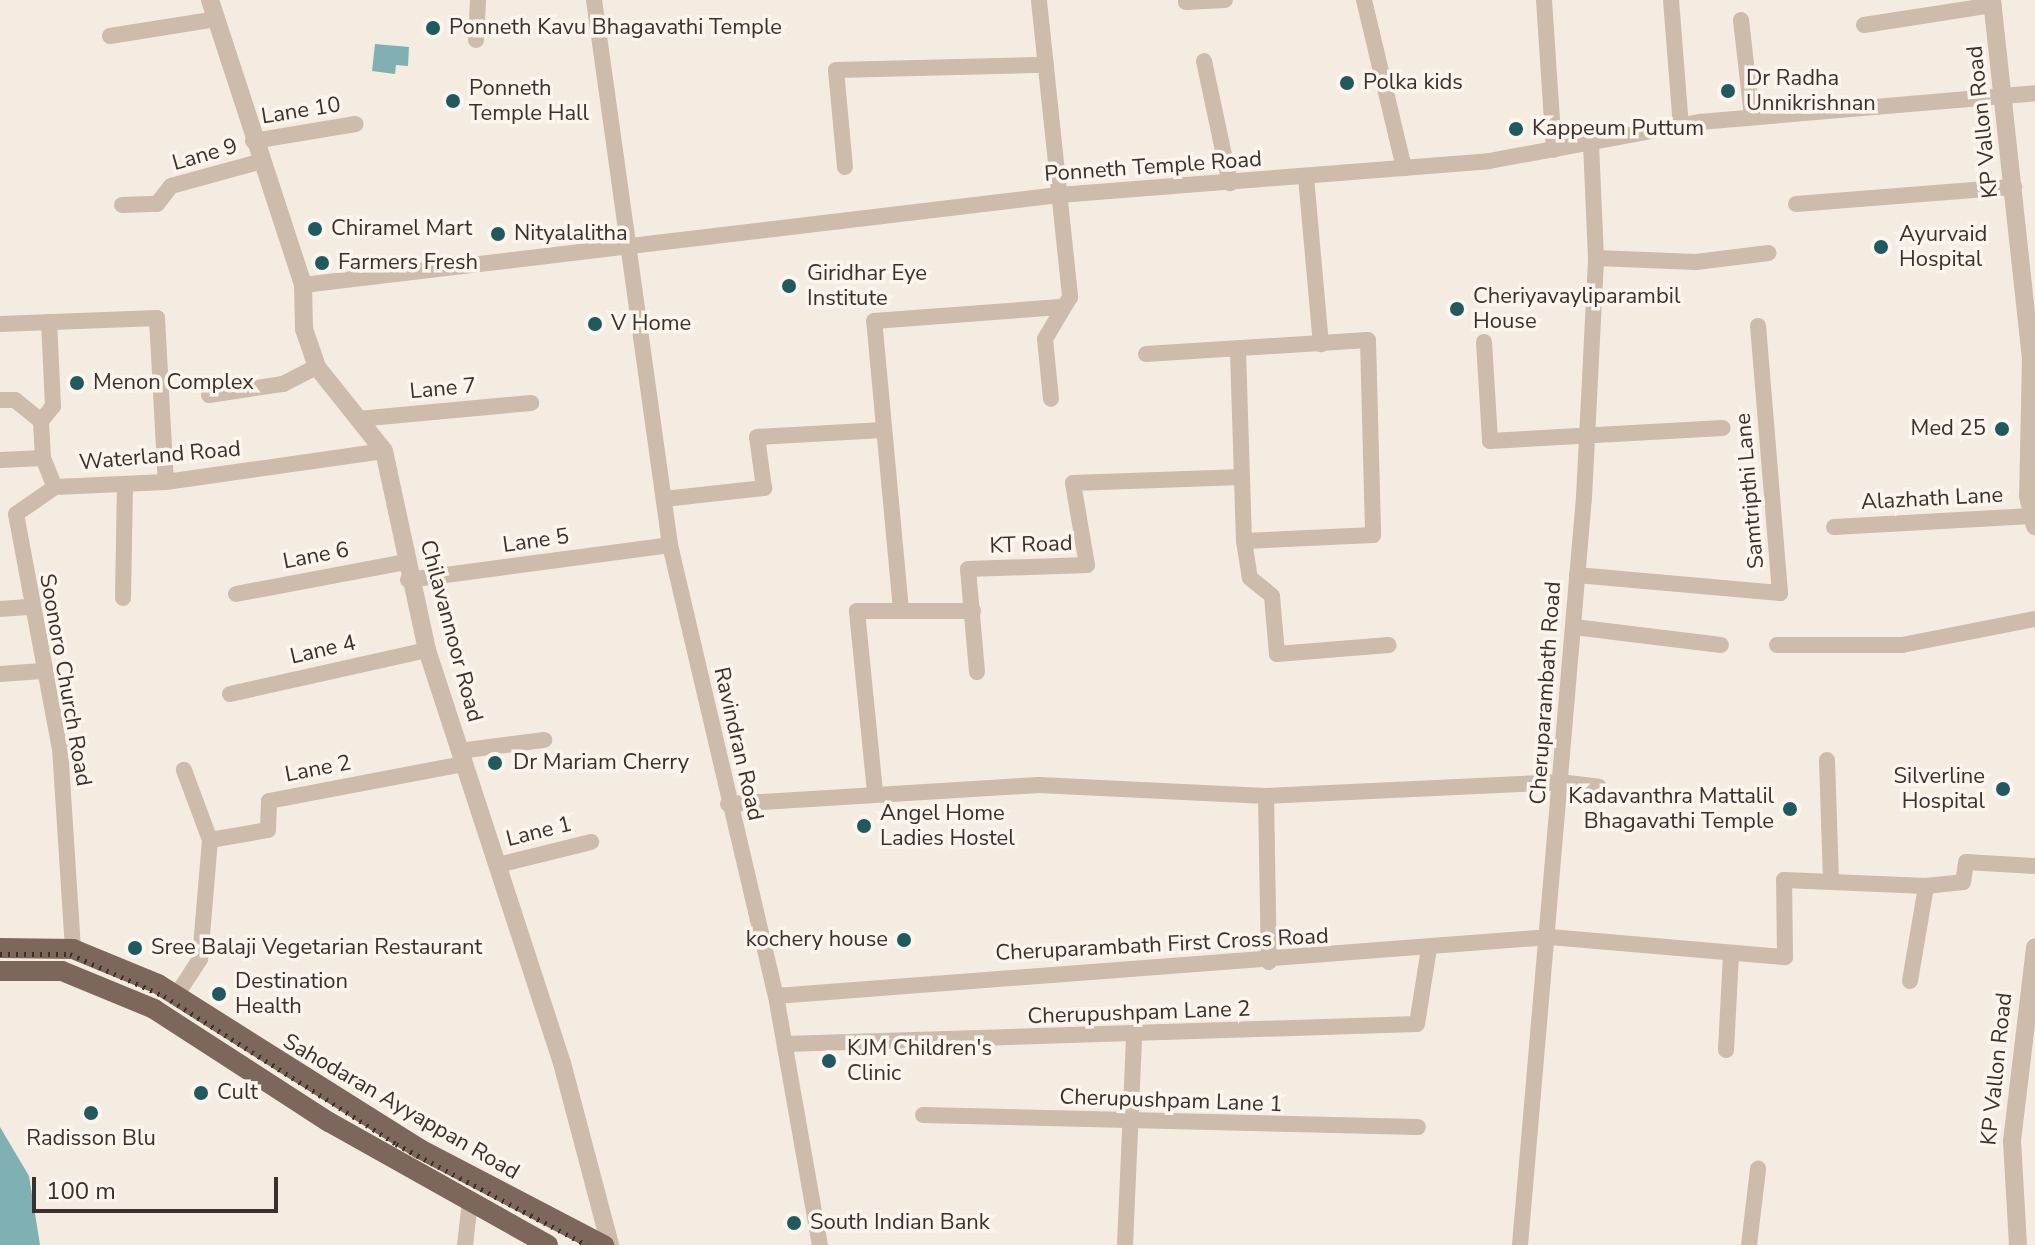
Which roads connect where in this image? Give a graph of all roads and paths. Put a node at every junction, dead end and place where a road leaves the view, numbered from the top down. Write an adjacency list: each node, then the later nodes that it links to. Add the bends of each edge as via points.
1 (210, 0): 11 (street, Chilavannoor Road)
2 (478, 0): 15 (street)
3 (594, 0): 35 (street, Ravindran Road)
4 (1225, 0): 9 (street)
5 (1364, 0): 28 (street)
6 (1544, 0): 25 (street)
7 (1671, 0): 22 (street)
8 (1039, 1): 17 (street)
9 (1186, 2)
10 (1992, 2): 13 (street); 18 (street, KP Vallon Road)
11 (216, 19): 14 (street); 23 (street, Chilavannoor Road)
12 (1741, 20): 20 (street)
13 (1864, 25)
14 (110, 36)
15 (476, 40)
16 (1204, 61): 30 (street)
17 (1046, 65): 27 (street, via 836,70); 32 (street)
18 (2006, 93): 19 (street, Ponneth Temple Road); 20 (street, Ponneth Temple Road); 31 (street, KP Vallon Road)
19 (2035, 93)
20 (1752, 117): 22 (street, Ponneth Temple Road)
21 (356, 124): 23 (street, Lane 10)
22 (1681, 126): 24 (street, Ponneth Temple Road)
23 (253, 141): 26 (street, Chilavannoor Road)
24 (1591, 144): 25 (street, Ponneth Temple Road); 37 (street, Cheruparambath Road)
25 (1554, 150): 28 (street, Ponneth Temple Road)
26 (259, 162): 34 (street, Lane 9, via 171,186 157,204); 38 (street, Chilavannoor Road)
27 (845, 167)
28 (1404, 168): 29 (street, Ponneth Temple Road)
29 (1306, 177): 30 (street, Ponneth Temple Road); 44 (street)
30 (1230, 183): 32 (street, Ponneth Temple Road)
31 (2014, 187): 33 (street); 47 (street, KP Vallon Road)
32 (1059, 195): 35 (street, Ponneth Temple Road); 39 (street, via 1070,297)
33 (1796, 204)
34 (122, 205)
35 (624, 251): 38 (street, Ponneth Temple Road); 67 (street, Ravindran Road)
36 (1768, 253): 37 (street, via 1696,262)
37 (1596, 258): 58 (street, Cheruparambath Road)
38 (303, 285): 48 (street, Chilavannoor Road, via 304,329)
39 (1060, 307): 50 (street, via 1045,339); 57 (street, via 874,321)
40 (49, 322): 41 (street); 55 (street, via 53,406); 63 (street, via 157,318)
41 (0, 324)
42 (1758, 326): 73 (street, Samtripthi Lane, via 1780,593)
43 (1484, 342): 58 (street, via 1490,441)
44 (1321, 344): 45 (street); 70 (street, via 1368,340 1373,535)
45 (1238, 351): 46 (street); 62 (street)
46 (1146, 354)
47 (2033, 358): 53 (street, KP Vallon Road)
48 (317, 367): 49 (street, via 283,384); 54 (street, Chilavannoor Road)
49 (209, 395)
50 (1051, 399)
51 (0, 400): 55 (street, via 15,400)
52 (531, 403): 54 (street, Lane 7)
53 (2033, 408): 66 (street, KP Vallon Road)
54 (358, 419): 59 (street, Chilavannoor Road)
55 (41, 421): 60 (street, Waterland Road)
56 (1723, 428): 58 (street)
57 (883, 430): 67 (street, via 757,437 764,488); 78 (street)
58 (1586, 434): 73 (street, Cheruparambath Road)
59 (384, 451): 63 (street, Waterland Road); 72 (street, Chilavannoor Road)
60 (43, 458): 61 (street); 65 (street, Waterland Road)
61 (0, 460)
62 (1242, 477): 70 (street); 79 (street, KT Road, via 1073,483 1087,565 968,569)
63 (166, 482): 64 (street, Waterland Road)
64 (125, 484): 65 (street, Waterland Road); 75 (street)
65 (55, 487): 76 (street, Soonoro Church Road, via 16,514)
66 (2032, 496): 68 (street, KP Vallon Road)
67 (664, 499): 71 (street, Ravindran Road)
68 (2033, 521): 69 (street, Alazhath Lane)
69 (1834, 527)
70 (1244, 541): 82 (street, via 1250,578 1272,596 1277,654)
71 (670, 545): 72 (street, Lane 5); 98 (street, Ravindran Road)
72 (406, 571): 74 (street, Lane 6); 85 (street, Chilavannoor Road)
73 (1577, 575): 81 (street, Cheruparambath Road)
74 (236, 594)
75 (123, 598)
76 (28, 607): 77 (street); 86 (street, Soonoro Church Road)
77 (0, 609)
78 (901, 610): 79 (street); 96 (street, via 857,611)
79 (973, 611): 87 (street)
80 (2035, 619): 84 (street, via 1902,645)
81 (1574, 627): 83 (street); 94 (street, Cheruparambath Road)
82 (1389, 645)
83 (1721, 645)
84 (1777, 645)
85 (427, 650): 89 (street, Lane 4); 91 (street, Chilavannoor Road)
86 (42, 671): 88 (street); 109 (street, Soonoro Church Road, via 60,748)
87 (977, 672)
88 (0, 674)
89 (230, 694)
90 (544, 740): 91 (street)
91 (461, 757): 99 (street, Lane 2, via 269,801 268,830); 101 (street, Chilavannoor Road)
92 (1827, 760): 103 (street)
93 (184, 770): 99 (street)
94 (1560, 782): 95 (street); 97 (street); 105 (street, Cheruparambath Road)
95 (1599, 787)
96 (875, 792): 97 (street, via 1110,785); 98 (street)
97 (1266, 796): 111 (street)
98 (728, 804): 115 (street, Ravindran Road)
99 (210, 840): 114 (street, via 200,959)
100 (591, 842): 101 (street, Lane 1)
101 (498, 865): 127 (street, Chilavannoor Road)
102 (2035, 866): 104 (street, via 1966,862 1963,882)
103 (1831, 882): 104 (street); 110 (street, Cheruparambath First Cross Road, via 1784,880 1785,957)
104 (1926, 886): 113 (street)
105 (1550, 937): 108 (street, Cheruparambath First Cross Road); 110 (street, Cheruparambath First Cross Road); 130 (street, Cheruparambath Road)
106 (2035, 947): 132 (street, KP Vallon Road, via 2014,1113)
107 (0, 948): 109 (main road, Sahodaran Ayyappan Road)
108 (1429, 948): 111 (street, Cheruparambath First Cross Road); 116 (street, Cherupushpam Lane 2, via 1417,1024)
109 (73, 949): 114 (main road, Sahodaran Ayyappan Road)
110 (1731, 954): 118 (street)
111 (1269, 962): 115 (street, Cheruparambath First Cross Road)
112 (0, 971): 123 (main road, Sahodaran Ayyappan Road, via 62,971 154,1009)
113 (1910, 981)
114 (176, 996): 126 (main road, Sahodaran Ayyappan Road, via 420,1149)
115 (776, 996): 117 (street, Ravindran Road)
116 (1134, 1038): 117 (street, Cherupushpam Lane 2); 120 (street)
117 (785, 1044): 128 (street, Ravindran Road)
118 (1726, 1050)
119 (923, 1115): 120 (street, Cherupushpam Lane 1)
120 (1133, 1122): 121 (street, Cherupushpam Lane 1); 129 (street)
121 (1418, 1127)
122 (1758, 1169): 131 (street)
123 (470, 1202): 124 (street); 125 (main road, Sahodaran Ayyappan Road)
124 (465, 1245)
125 (548, 1245)
126 (604, 1245)
127 (610, 1245)
128 (820, 1245)
129 (1125, 1245)
130 (1520, 1245)
131 (1749, 1245)
132 (2018, 1245)

